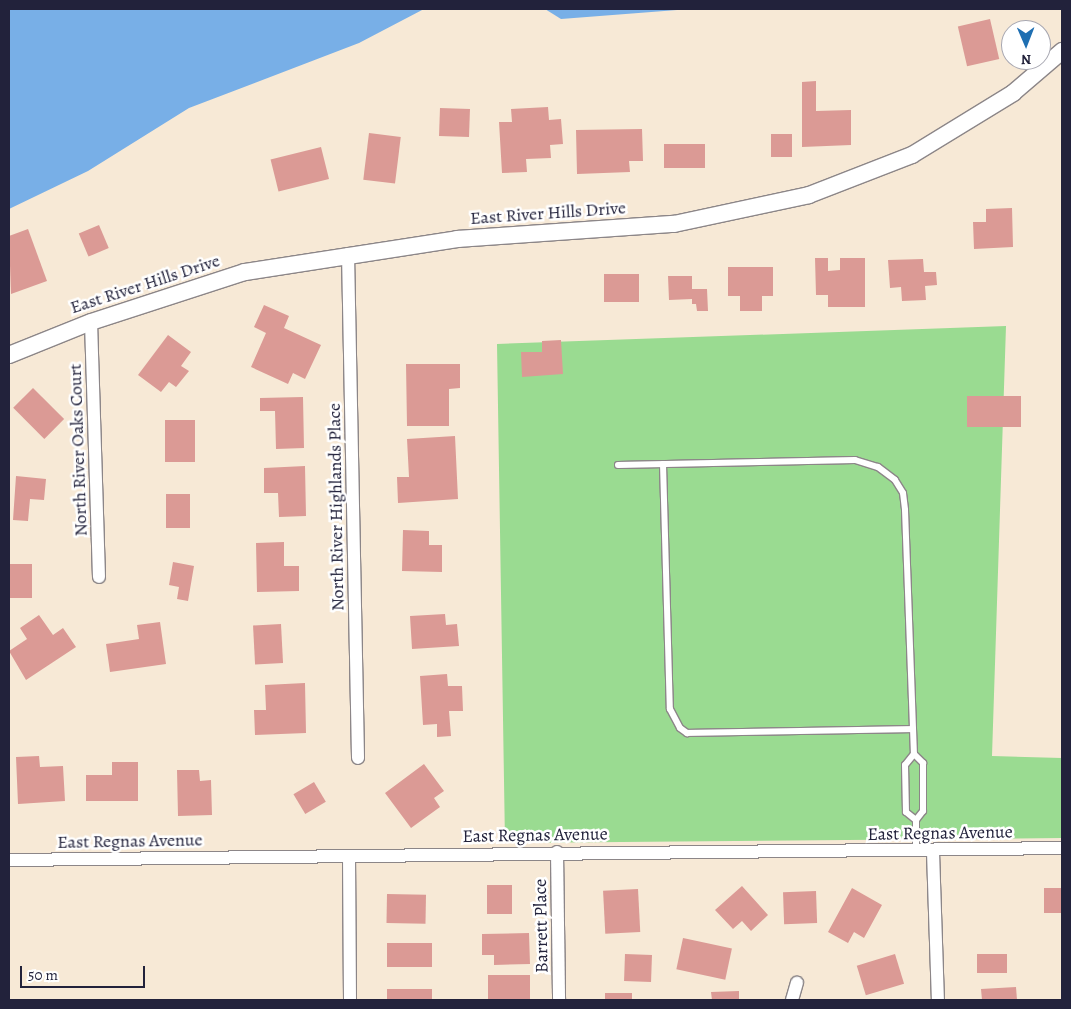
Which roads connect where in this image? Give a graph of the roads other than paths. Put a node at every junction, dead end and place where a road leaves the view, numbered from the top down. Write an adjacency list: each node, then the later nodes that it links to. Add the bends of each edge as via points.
1 (1062, 51): 2 (street, East River Hills Drive, via 1013,93 912,155 810,195 674,224 457,239)
2 (348, 254): 3 (street, East River Hills Drive, via 245,272); 10 (street, North River Highlands Place)
3 (91, 322): 4 (street, East River Hills Drive); 7 (street, North River Oaks Court)
4 (9, 355)
5 (663, 464): 6 (lane); 8 (lane, via 855,460 878,467 895,480 903,493); 8 (lane, via 670,709 680,728 687,734)
6 (618, 465)
7 (99, 577)
8 (913, 729): 9 (lane)
9 (914, 754): 11 (lane, via 923,763 923,811); 11 (lane, via 905,765 906,812)
10 (358, 758)
11 (916, 820): 14 (lane)
12 (1062, 848): 15 (street, East Regnas Avenue)
13 (557, 852): 14 (street, East Regnas Avenue); 16 (street, East Regnas Avenue); 20 (street, Barrett Place)
14 (916, 852): 15 (street, East Regnas Avenue)
15 (933, 852): 22 (street)
16 (349, 856): 17 (street, East Regnas Avenue); 19 (street)
17 (9, 860)
18 (797, 983): 21 (street)
19 (350, 1000)
20 (559, 1000)
21 (792, 1000)
22 (938, 1000)

